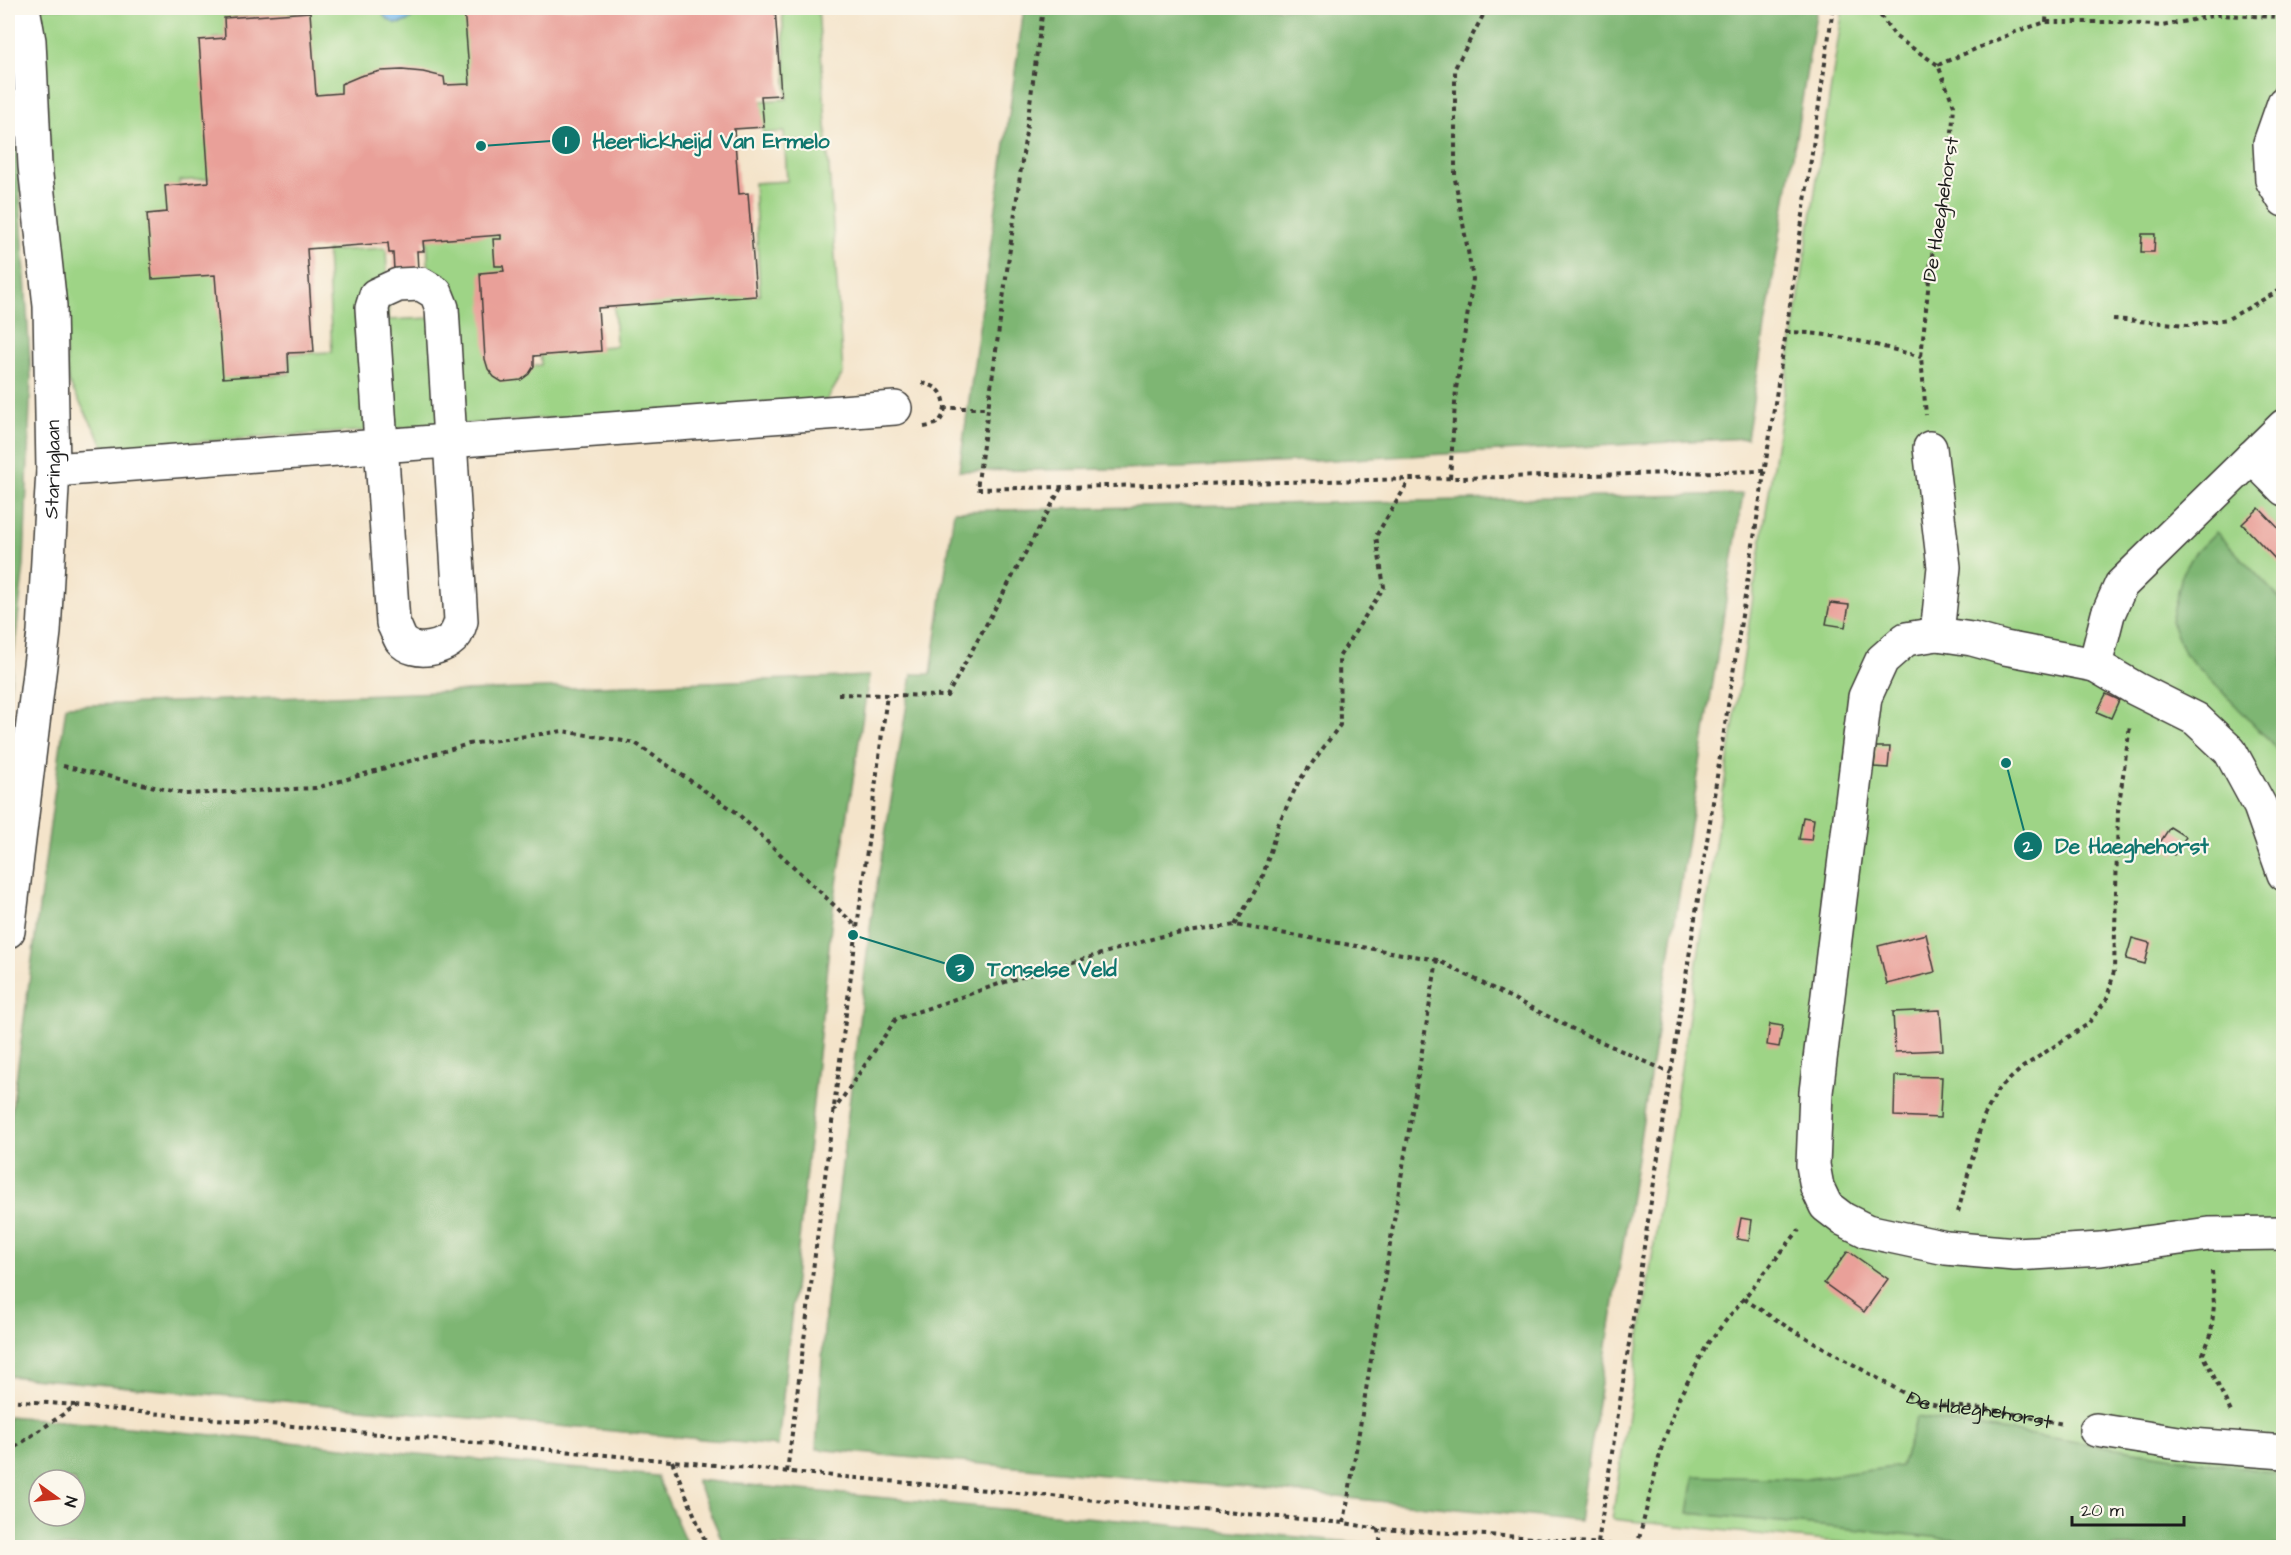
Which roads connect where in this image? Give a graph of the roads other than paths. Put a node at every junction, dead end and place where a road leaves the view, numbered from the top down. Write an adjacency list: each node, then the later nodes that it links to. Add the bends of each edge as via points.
1 (22, 8): 10 (street, Staringlaan, via 29,41 35,166 50,306)
2 (2283, 103): 3 (street, via 2270,143 2272,180)
3 (2283, 200)
4 (903, 396): 6 (street)
5 (2283, 426): 9 (street)
6 (450, 441): 7 (street); 7 (street, via 442,308 436,293 421,284 398,285 376,295 372,308); 7 (street, via 461,621 456,635 428,650 402,641 393,623)
7 (380, 446): 10 (street)
8 (1930, 448): 12 (street, via 1944,567)
9 (2252, 457): 11 (street); 13 (street, via 2121,585 2108,614)
10 (53, 470): 15 (street, Staringlaan, via 44,632)
11 (2283, 489)
12 (1937, 634): 13 (street); 16 (street, via 1906,639 1882,660 1865,697 1816,1092 1813,1165 1826,1206 1867,1231 1946,1248 2015,1254 2101,1249 2209,1234)
13 (2095, 665): 14 (street, via 2196,719 2230,751 2260,806)
14 (2283, 874)
15 (8, 931)
16 (2283, 1233)
17 (2096, 1430): 18 (street)
18 (2283, 1452)

